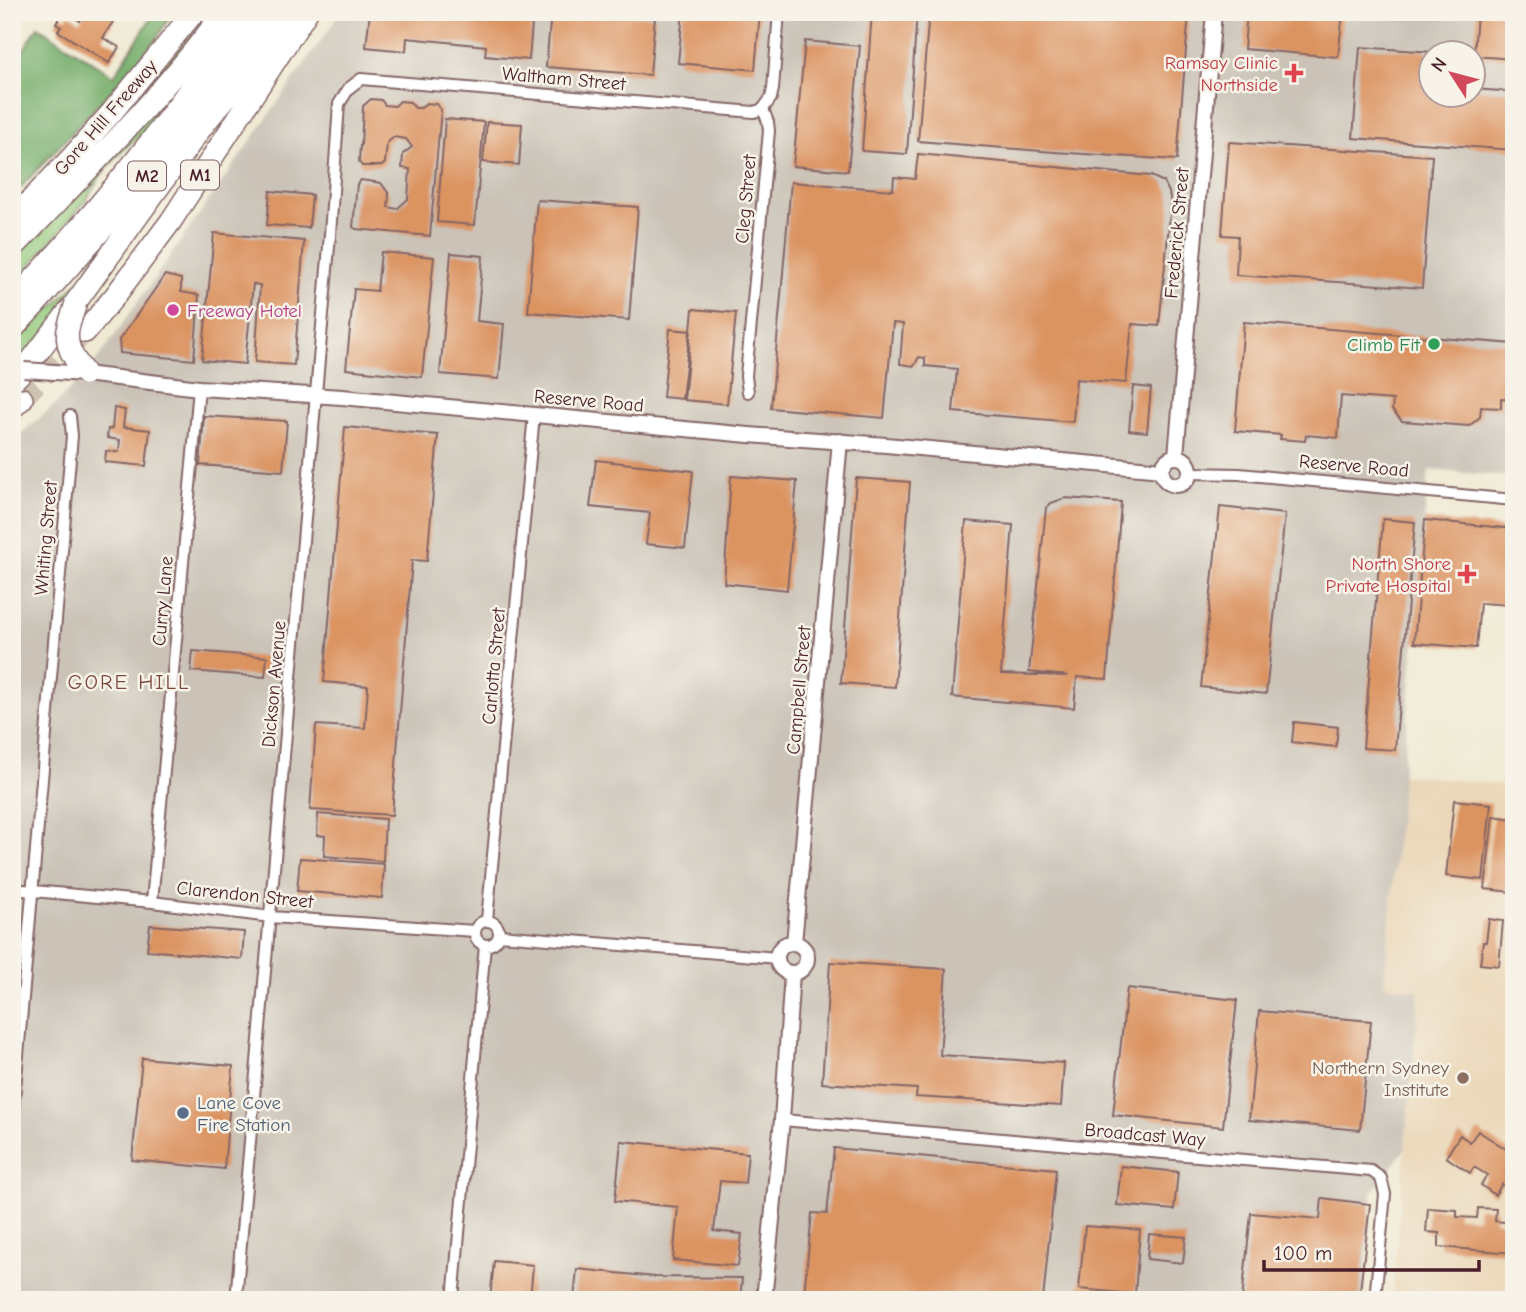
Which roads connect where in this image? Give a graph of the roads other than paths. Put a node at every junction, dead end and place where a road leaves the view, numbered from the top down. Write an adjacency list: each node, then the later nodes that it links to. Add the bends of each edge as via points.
1 (194, 12): 11 (highway, Gore Hill Freeway, via 112,112)
2 (224, 12): 12 (highway, via 133,121)
3 (244, 12): 14 (highway, M2, via 116,186)
4 (268, 12): 15 (highway, M2, via 133,193)
5 (291, 12): 13 (highway)
6 (307, 12): 16 (highway, M1, via 171,221)
7 (779, 12): 10 (street, Cleg Street, via 771,98)
8 (1214, 12): 25 (street, Frederick Street)
9 (361, 79): 10 (street, Waltham Street, via 754,112); 21 (street, Dickson Avenue, via 339,104)
10 (763, 109): 20 (street, Cleg Street, via 769,131)
11 (12, 220)
12 (13, 249)
13 (76, 302): 17 (highway, bridge, via 67,340); 18 (highway, bridge)
14 (12, 303)
15 (12, 330)
16 (85, 332)
17 (85, 374): 18 (street, Reserve Road, bridge); 19 (street, Reserve Road)
18 (17, 385)
19 (199, 388): 21 (street, Reserve Road); 31 (street, Curry Lane)
20 (748, 392)
21 (315, 395): 22 (street, Reserve Road); 32 (street, Dickson Avenue)
22 (534, 414): 24 (street, Reserve Road); 33 (street, Carlotta Street)
23 (71, 416): 30 (street, Whiting Street)
24 (840, 441): 26 (street, Reserve Road); 36 (street, Campbell Street)
25 (1176, 456): 26 (street, via 1164,462); 27 (street, via 1189,464)
26 (1162, 470): 27 (street, via 1164,479 1177,485)
27 (1190, 473): 28 (street, Reserve Road)
28 (1514, 500)
29 (12, 889): 30 (street, Clarendon Street)
30 (32, 891): 31 (street, Clarendon Street); 41 (street, Whiting Street)
31 (152, 902): 32 (street, Clarendon Street)
32 (271, 917): 34 (street, Clarendon Street); 42 (street, Dickson Avenue)
33 (487, 920): 34 (street); 35 (street, via 495,923)
34 (475, 931): 37 (street, via 478,942)
35 (499, 935): 37 (street, via 494,943); 38 (street)
36 (794, 943): 38 (street, via 781,949); 39 (street, via 806,951 807,961 802,970)
37 (485, 945): 43 (street)
38 (778, 958): 39 (street, via 784,970)
39 (792, 973): 40 (street)
40 (782, 1120): 44 (street); 45 (street, Broadcast Way, via 1371,1171 1381,1178 1385,1194)
41 (12, 1124)
42 (236, 1300)
43 (453, 1300)
44 (764, 1300)
45 (1375, 1300)

